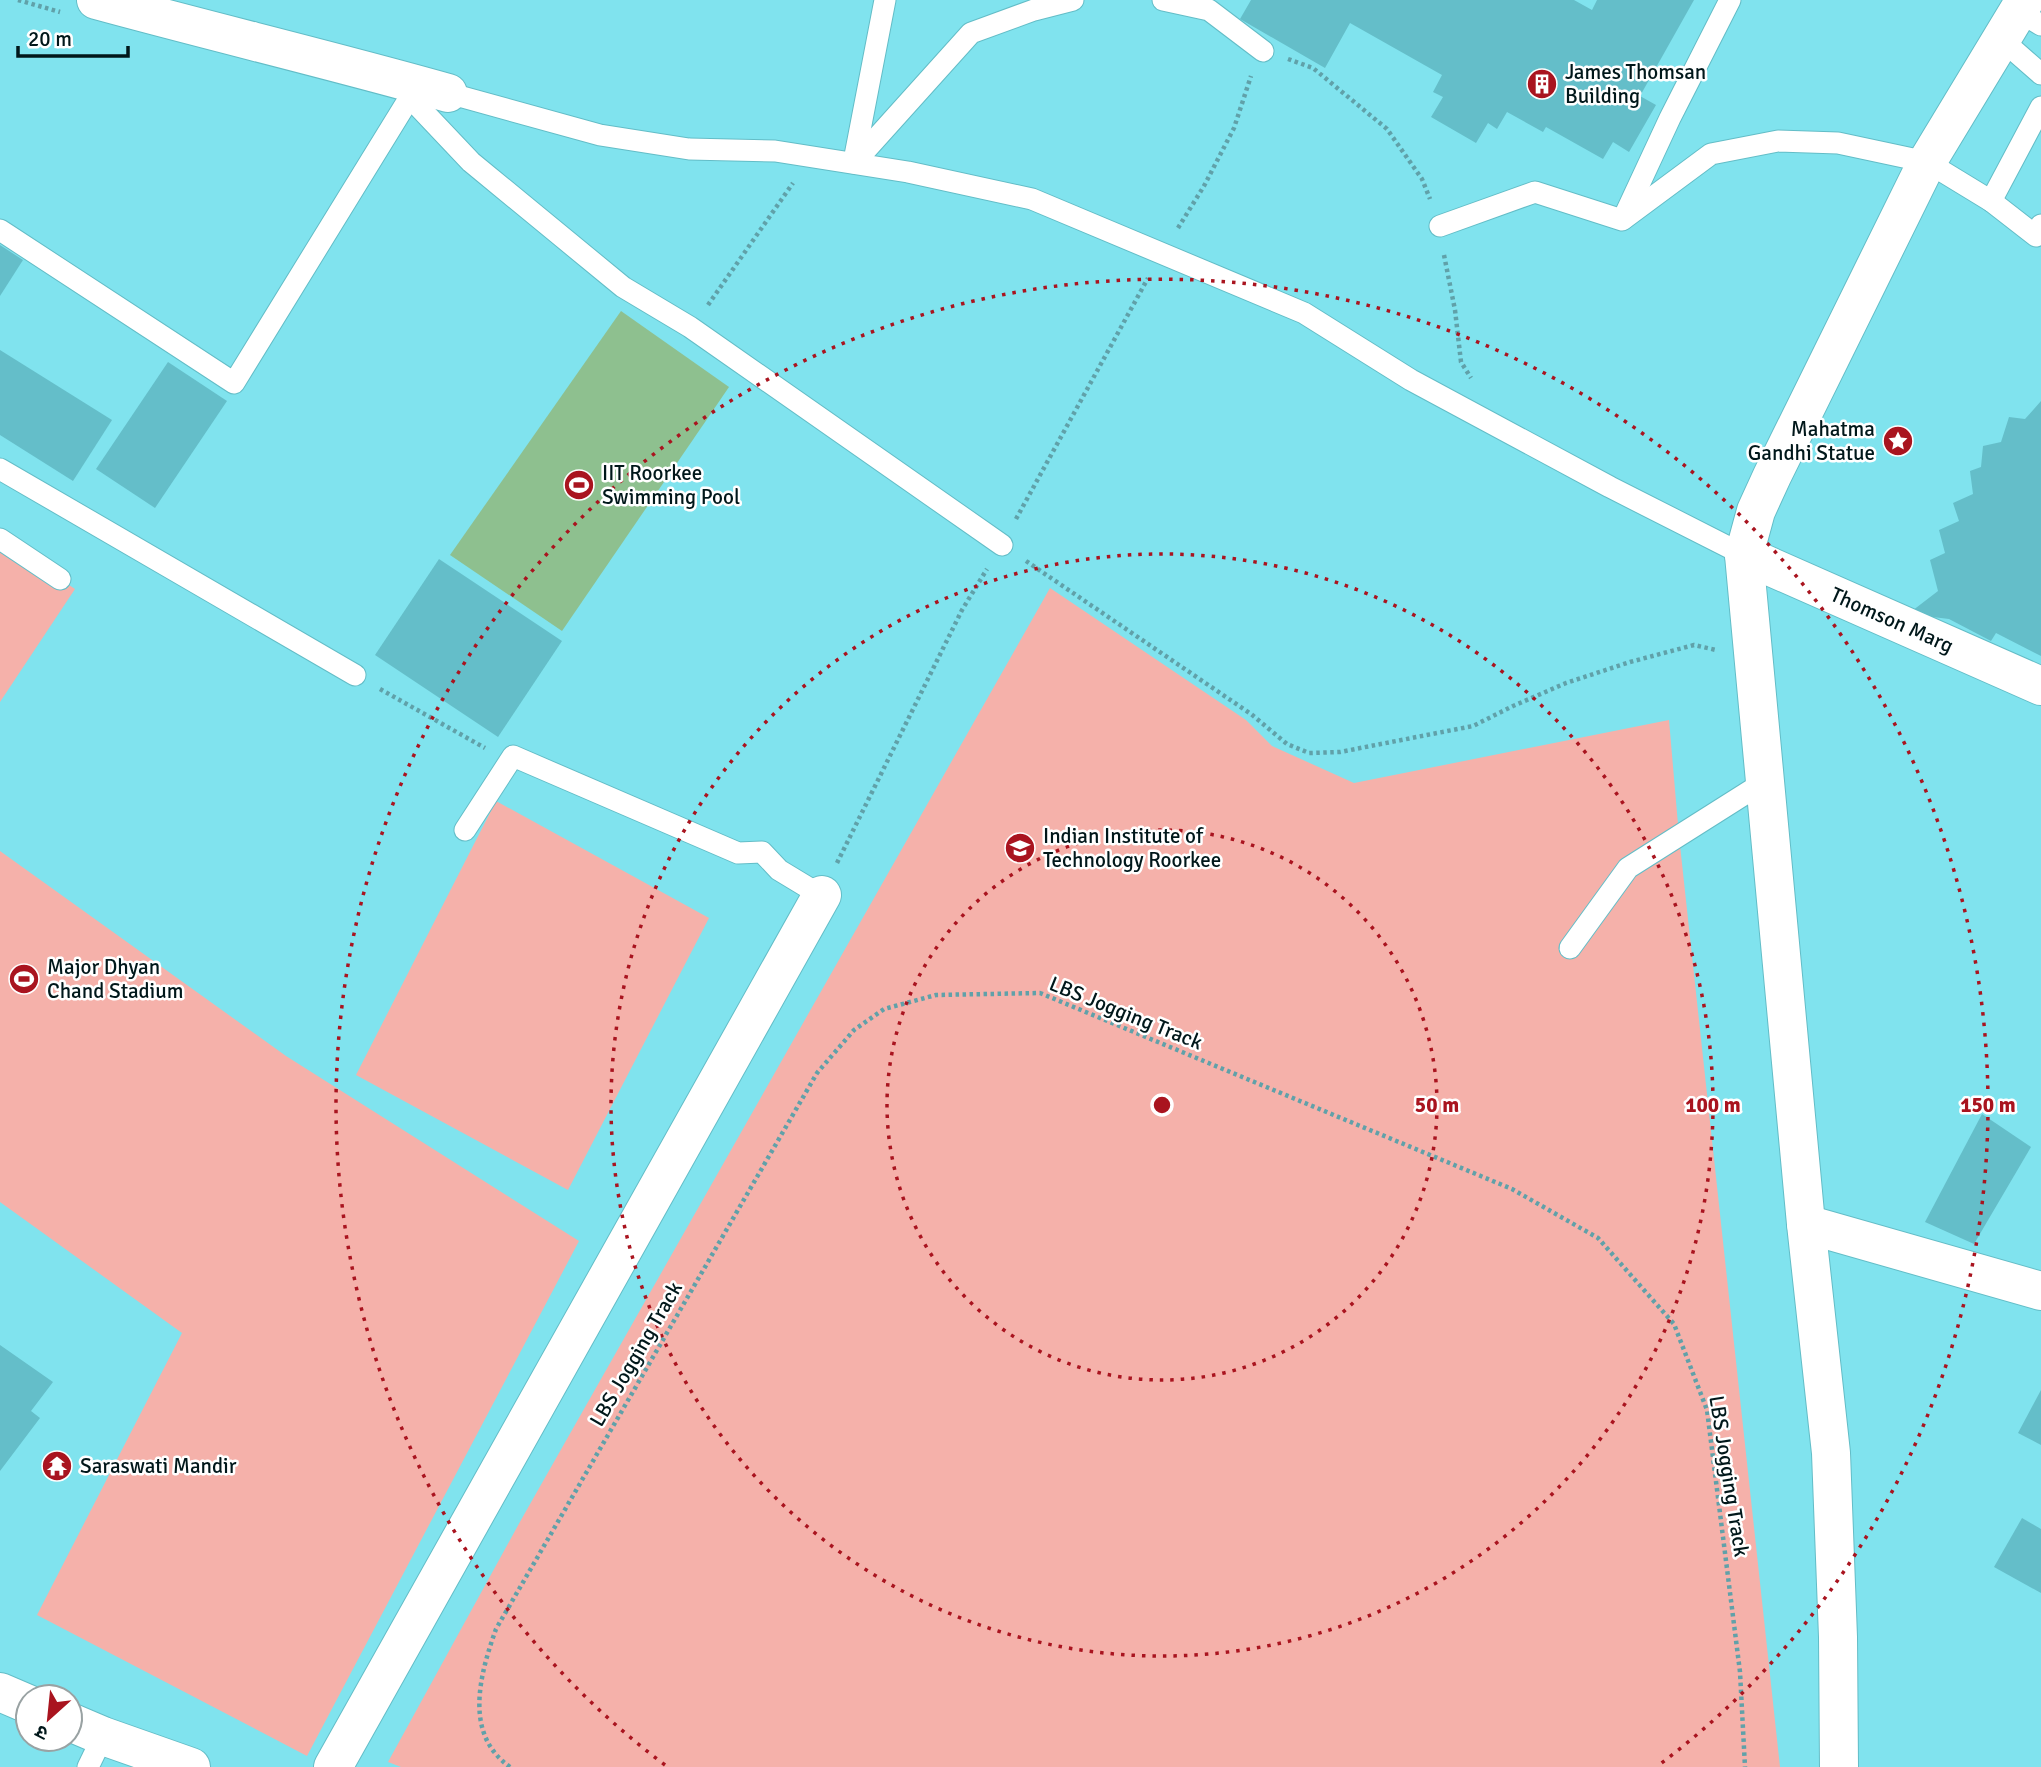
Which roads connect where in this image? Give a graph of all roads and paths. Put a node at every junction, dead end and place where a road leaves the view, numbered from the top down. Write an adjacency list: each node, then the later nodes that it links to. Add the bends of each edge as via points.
1 (96, 0): 9 (street)
2 (885, 0): 13 (lane)
3 (1073, 0): 13 (lane, via 971,33)
4 (1163, 0): 7 (lane, via 1209,10)
5 (1730, 0): 15 (lane)
6 (2021, 19): 8 (lane); 12 (street)
7 (1263, 51)
8 (2041, 74)
9 (433, 89): 11 (lane, via 600,135 689,149 775,151); 18 (lane, via 234,383); 19 (lane, via 418,106 471,162 623,287)
10 (2041, 107): 14 (lane)
11 (812, 157): 13 (lane); 19 (path)
12 (1927, 162): 14 (lane); 15 (lane, via 1838,143 1778,141 1710,154); 23 (street, via 1772,476)
13 (853, 163): 23 (lane, via 1032,199 1304,313 1411,380)
14 (1991, 201): 16 (lane, via 2036,236)
15 (1622, 220): 17 (lane, via 1535,192)
16 (2041, 225)
17 (1440, 226)
18 (0, 230)
19 (690, 327): 22 (lane)
20 (0, 469): 26 (lane)
21 (0, 539): 24 (lane)
22 (1002, 545): 25 (path, via 1251,714 1287,744 1309,753 1340,752 1473,726 1566,683 1694,645); 31 (path, via 962,610)
23 (1744, 555): 25 (street); 27 (street, Thomson Marg)
24 (60, 579)
25 (1752, 660): 29 (street)
26 (355, 675): 28 (path, via 489,750)
27 (2041, 686)
28 (513, 756): 30 (lane); 32 (lane, via 738,853 762,852 779,870)
29 (1764, 782): 33 (lane, via 1628,868); 34 (street)
30 (466, 830)
31 (840, 855)
32 (822, 895): 38 (street)
33 (1570, 948)
34 (1806, 1224): 35 (street); 41 (street, via 1831,1453)
35 (2041, 1291)
36 (87, 1742): 37 (street)
37 (191, 1767)
38 (332, 1767)
39 (510, 1767): 40 (path, LBS Jogging Track, via 501,1761 479,1717 485,1658 496,1629 817,1073 853,1030 884,1010 936,995 1040,993 1512,1189 1598,1238 1674,1324 1707,1410 1740,1672)
40 (1745, 1767)
41 (1839, 1767)

